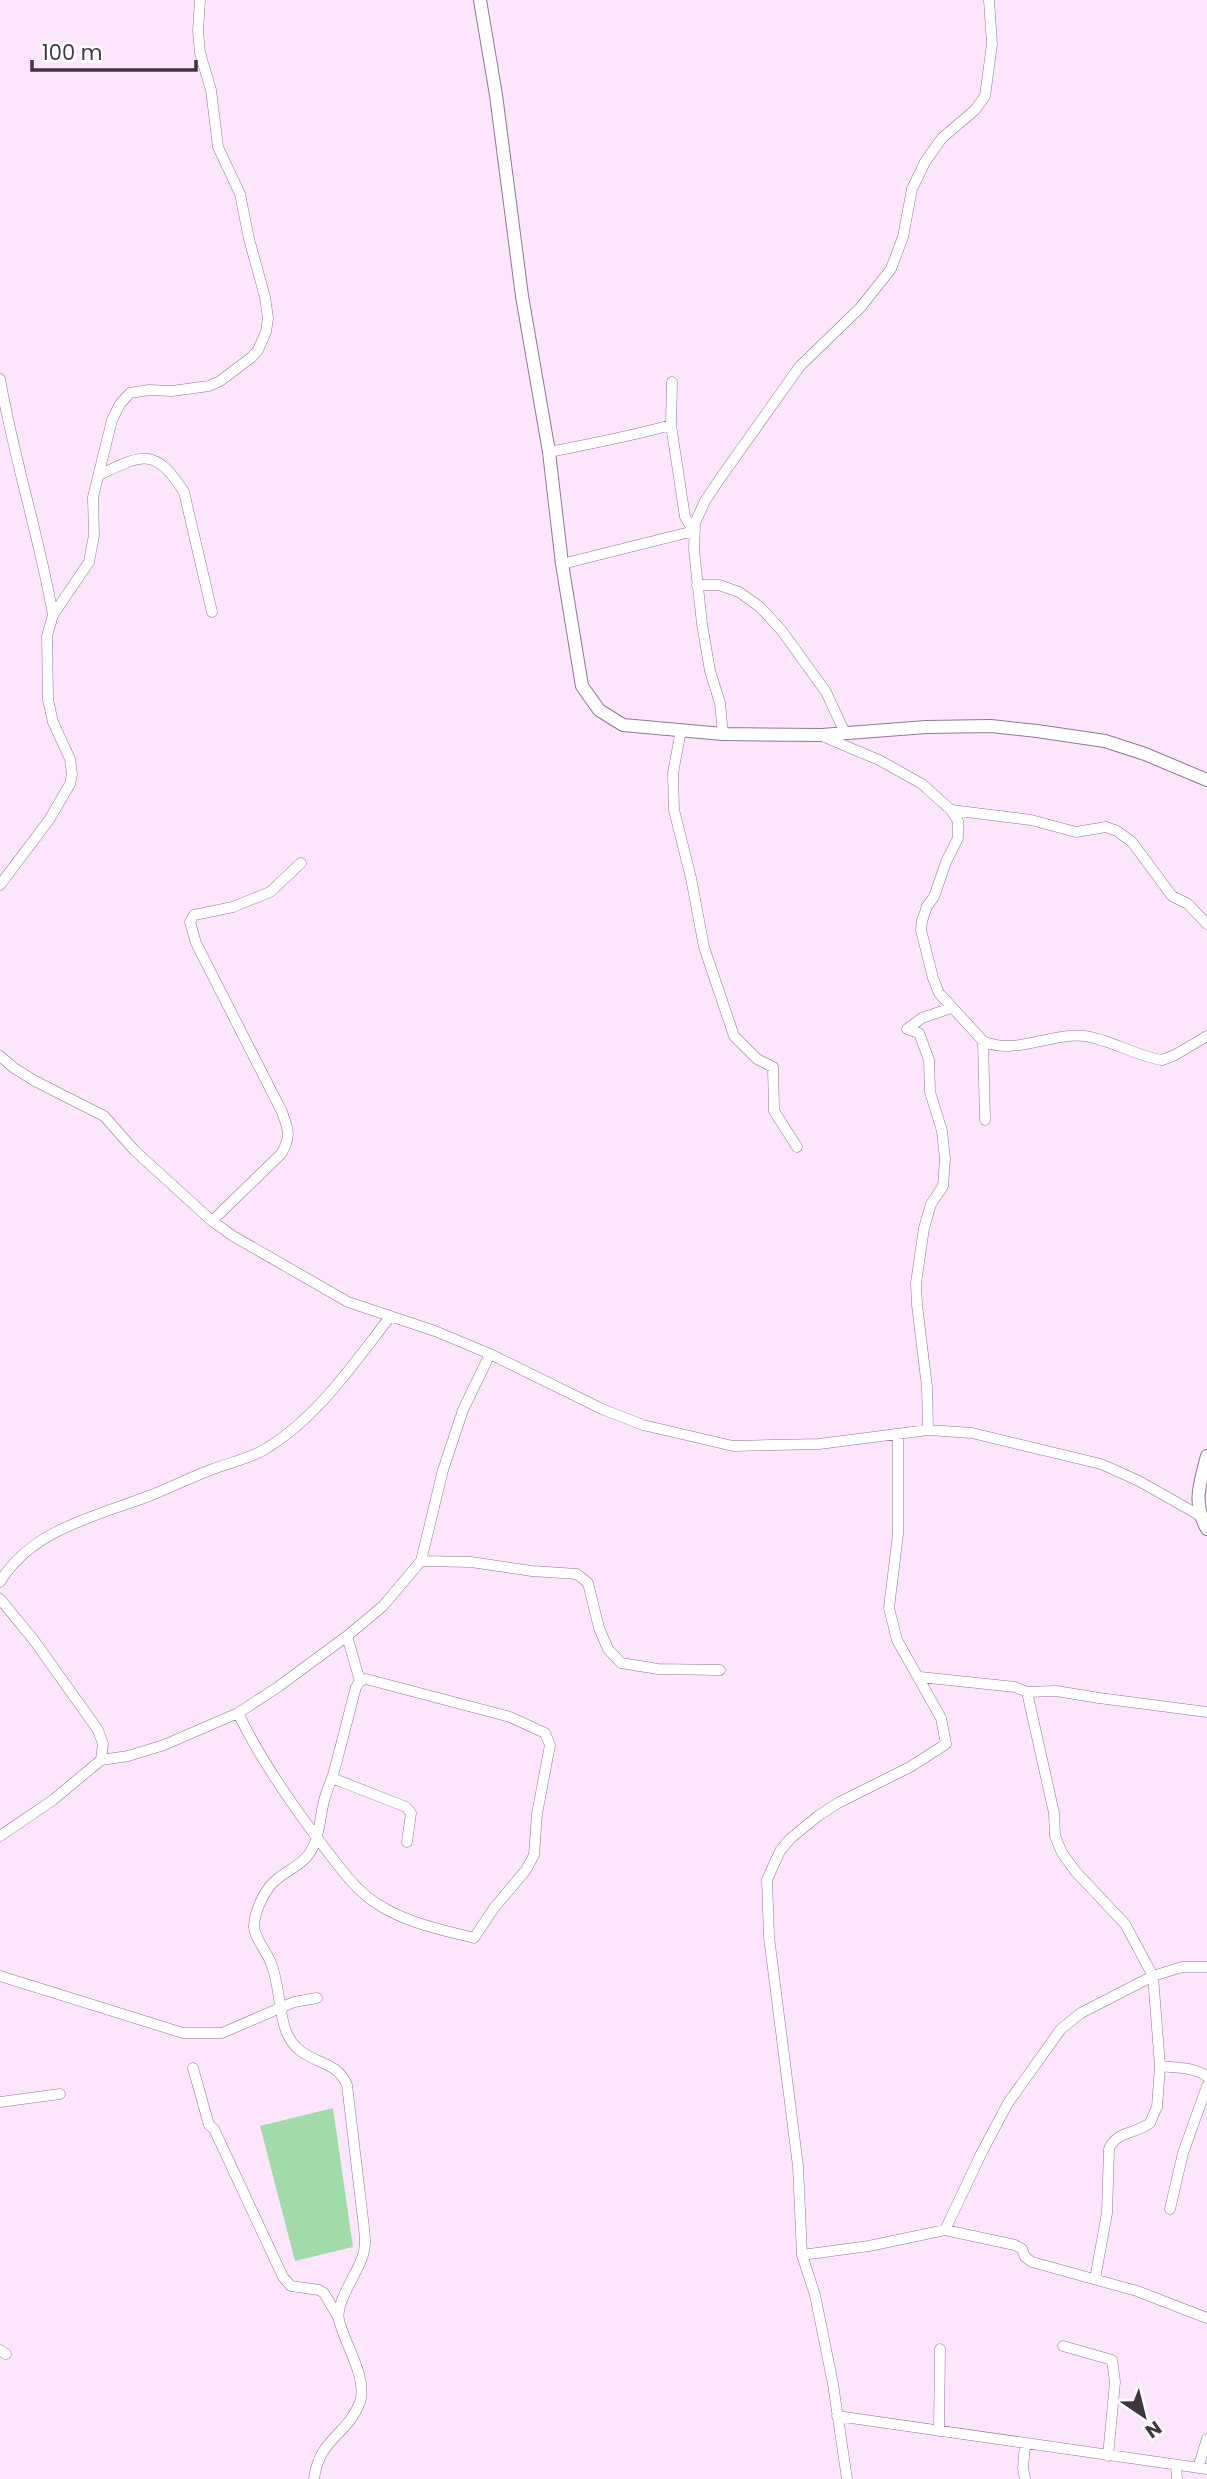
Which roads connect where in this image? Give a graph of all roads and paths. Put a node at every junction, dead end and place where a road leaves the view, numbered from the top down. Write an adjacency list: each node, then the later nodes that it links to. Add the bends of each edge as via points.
1 (200, 0): 8 (street, via 200,53 211,90 218,146 240,194 265,297 266,332 252,357 220,381 172,391 137,391 125,397 112,420)
2 (480, 0): 7 (street)
3 (989, 0): 9 (street, via 992,44 985,96 942,138 925,162 912,189 891,269 860,309 800,366 705,501)
4 (0, 379): 13 (street)
5 (672, 382): 6 (street)
6 (671, 425): 7 (street); 9 (street, via 685,517)
7 (549, 452): 10 (street)
8 (99, 475): 12 (street, via 153,458 174,477 184,492); 13 (street, via 89,562)
9 (694, 531): 10 (street); 11 (street)
10 (562, 564): 14 (street, via 582,686 599,710 623,725)
11 (697, 585): 15 (street, via 719,585 760,607 826,692); 16 (street)
12 (212, 612)
13 (53, 615): 21 (street, via 47,636 48,700 72,774 49,820)
14 (681, 730): 16 (street); 28 (street, via 673,773 674,810 704,947 734,1035 757,1059 773,1067 774,1111)
15 (845, 733): 17 (street); 18 (street, via 978,726 1037,731 1105,741)
16 (723, 734): 17 (street)
17 (822, 735): 19 (street, via 901,771)
18 (1207, 780)
19 (951, 810): 22 (street, via 1031,820 1076,832 1106,827 1117,831 1132,842 1170,895 1188,904); 23 (street, via 958,821 958,838 922,930 933,978)
20 (301, 863): 29 (street, via 270,892 233,907 194,915 190,922 196,943 289,1130 289,1142 281,1154)
21 (0, 885)
22 (1207, 924)
23 (951, 1008): 25 (street); 32 (street, via 922,1018 908,1029 919,1033 929,1060 930,1092 945,1159 943,1186 931,1204 924,1228 916,1283)
24 (1207, 1036): 25 (street, via 1163,1060 1085,1036 1036,1043)
25 (982, 1041): 27 (street)
26 (0, 1056): 29 (street, via 35,1081 104,1116 135,1151)
27 (985, 1120)
28 (797, 1147)
29 (212, 1220): 30 (street, via 348,1302)
30 (390, 1317): 31 (street); 38 (street, via 330,1394 266,1450 74,1522 25,1554)
31 (490, 1354): 33 (street, via 643,1425 733,1446 819,1444); 37 (street, via 451,1446)
32 (928, 1430): 33 (street); 35 (street, via 972,1433 1101,1464)
33 (898, 1435): 42 (street, via 898,1534 889,1608 897,1640)
34 (1207, 1456): 35 (street, via 1197,1496)
35 (1199, 1515): 36 (street)
36 (1207, 1529)
37 (421, 1561): 40 (street, via 383,1606); 41 (street, via 577,1574 588,1583 598,1628 621,1663)
38 (0, 1582)
39 (0, 1599): 47 (street, via 99,1730)
40 (347, 1636): 43 (street); 46 (street)
41 (720, 1670)
42 (920, 1677): 44 (street); 66 (street, via 941,1718 946,1744 818,1816 790,1839 767,1880 769,1937 798,2166)
43 (360, 1681): 48 (street); 50 (street, via 492,1712 545,1733 550,1745 534,1855 474,1938 378,1905 355,1885)
44 (1027, 1692): 45 (street, via 1056,1691); 54 (street, via 1062,1853 1125,1924)
45 (1207, 1712)
46 (238, 1713): 47 (street, via 164,1745); 50 (street, via 252,1742)
47 (101, 1760): 49 (street)
48 (332, 1778): 50 (street); 51 (street, via 407,1807 411,1813)
49 (0, 1836)
50 (317, 1838): 56 (street, via 305,1861 272,1884 254,1922 275,1973)
51 (407, 1842)
52 (1207, 1967): 54 (street)
53 (0, 1976): 56 (street, via 197,2035 222,2034)
54 (1153, 1976): 57 (street); 65 (street, via 1081,2013 1061,2029 1008,2103)
55 (317, 1998): 56 (street)
56 (282, 2007): 68 (street, via 293,2045 301,2054 337,2070 347,2085 366,2244)
57 (1160, 2066): 59 (street, via 1198,2071); 67 (street, via 1154,2117 1144,2127 1112,2141 1109,2149 1107,2213)
58 (193, 2068): 68 (street, via 209,2125 283,2277 291,2286 324,2293)
59 (1207, 2077)
60 (1207, 2086): 63 (street)
61 (60, 2094): 62 (street)
62 (0, 2102)
63 (1204, 2102): 64 (street, via 1183,2153)
64 (1170, 2209)
65 (946, 2230): 66 (street); 67 (street, via 1015,2245 1032,2262)
66 (802, 2255): 72 (street, via 815,2295)
67 (1096, 2278): 69 (street)
68 (338, 2318): 79 (street, via 358,2371 361,2399 352,2418 322,2451)
69 (1207, 2318)
70 (1063, 2346): 76 (street, via 1112,2360 1115,2382)
71 (940, 2349): 73 (street)
72 (837, 2416): 73 (street); 80 (street)
73 (939, 2431): 75 (street)
74 (1207, 2439): 78 (street)
75 (1025, 2444): 76 (street); 81 (street)
76 (1108, 2456): 77 (street)
77 (1176, 2465): 78 (street); 82 (street)
78 (1203, 2469)
79 (314, 2479)
80 (847, 2479)
81 (1025, 2479)
82 (1177, 2479)

